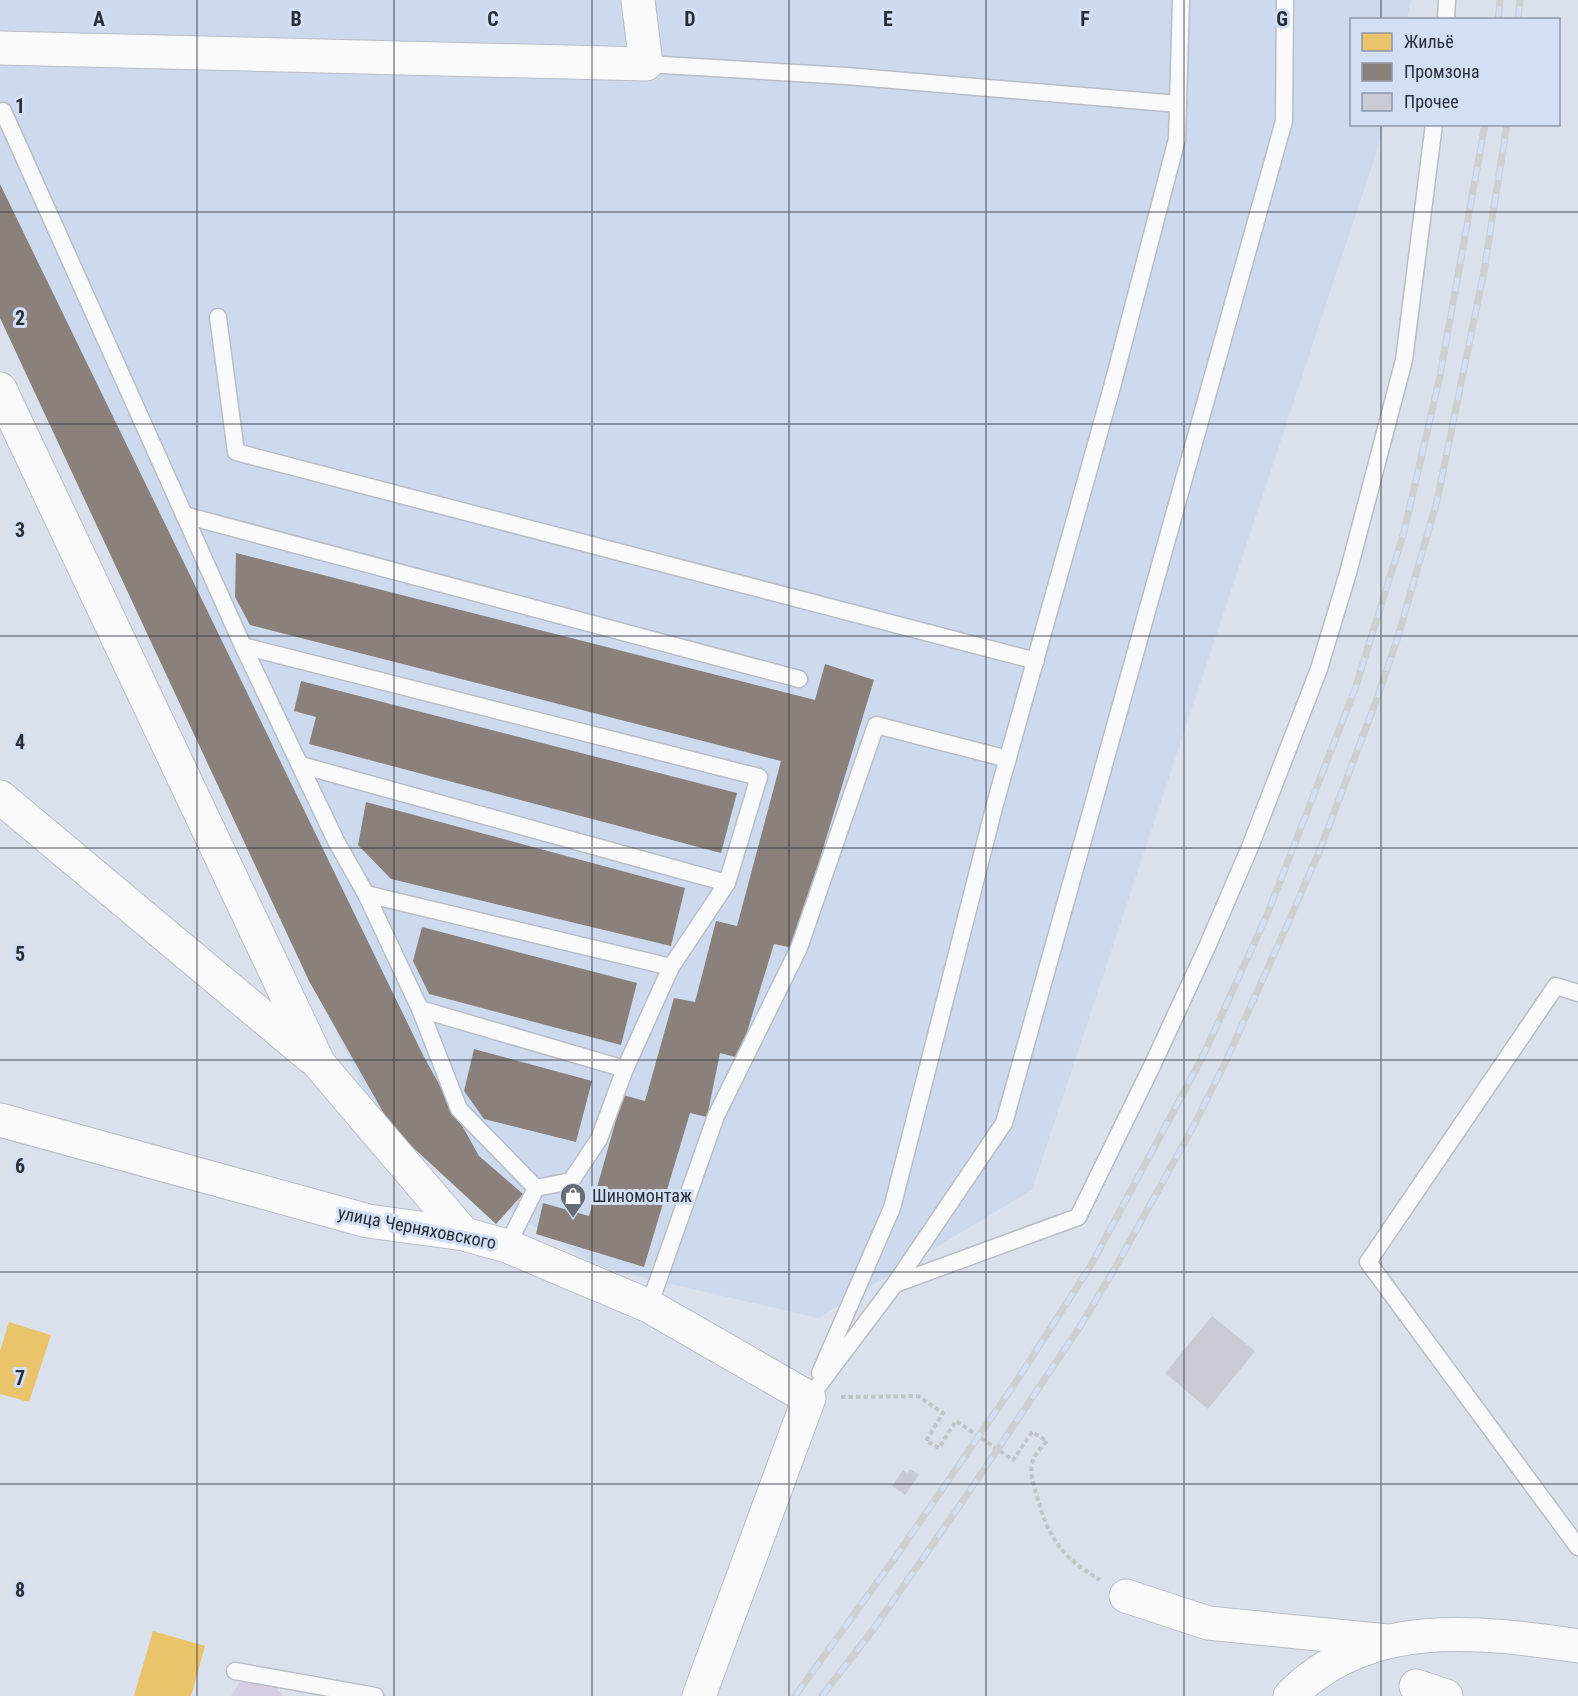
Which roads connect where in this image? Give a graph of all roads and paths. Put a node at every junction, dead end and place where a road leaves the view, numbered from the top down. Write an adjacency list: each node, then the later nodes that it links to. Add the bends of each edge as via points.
1 (638, 0): 7 (street)
2 (1181, 0): 8 (lane)
3 (1285, 0): 31 (lane, via 1284,121 1004,1124)
4 (1447, 0): 5 (lane)
5 (1446, 18)
6 (0, 48): 7 (street)
7 (646, 64): 8 (lane, via 846,76)
8 (1178, 104): 15 (lane, via 1177,139)
9 (3, 111): 13 (lane)
10 (1434, 126): 31 (lane, via 1404,360 1348,573 1319,669 1255,836 1162,1045 1078,1216)
11 (218, 317): 15 (lane, via 236,452)
12 (0, 389): 25 (street)
13 (184, 514): 14 (lane); 16 (lane)
14 (243, 646): 18 (lane); 20 (lane, via 759,777)
15 (1036, 660): 17 (lane)
16 (799, 679)
17 (1008, 759): 32 (lane, via 876,725 799,948 716,1116); 33 (lane, via 892,1208)
18 (301, 765): 20 (lane); 21 (lane)
19 (0, 797): 25 (street)
20 (727, 883): 22 (lane)
21 (366, 894): 22 (lane); 24 (lane)
22 (671, 968): 26 (lane)
23 (1578, 993): 34 (lane, via 1556,986 1368,1262)
24 (420, 1009): 26 (lane); 28 (lane, via 459,1108)
25 (319, 1064): 29 (street)
26 (625, 1069): 28 (lane, via 599,1139 572,1180)
27 (2, 1129): 29 (street, улица Черняховского, via 368,1221)
28 (536, 1188): 30 (lane)
29 (464, 1234): 30 (street, улица Черняховского)
30 (507, 1246): 32 (street, улица Черняховского)
31 (895, 1284): 33 (lane)
32 (649, 1306): 33 (street, улица Черняховского)
33 (809, 1398): 35 (path, via 918,1396 943,1413 926,1441 939,1448 956,1421 1013,1460 1032,1432 1047,1442 1033,1460 1031,1475 1054,1541 1076,1566); 40 (street)
34 (1578, 1547)
35 (1126, 1596): 36 (street, via 1208,1623)
36 (1387, 1641): 37 (street, via 1452,1633); 41 (street, via 1326,1666)
37 (1578, 1646)
38 (235, 1671): 39 (lane)
39 (375, 1696)
40 (699, 1696)
41 (1290, 1696)

